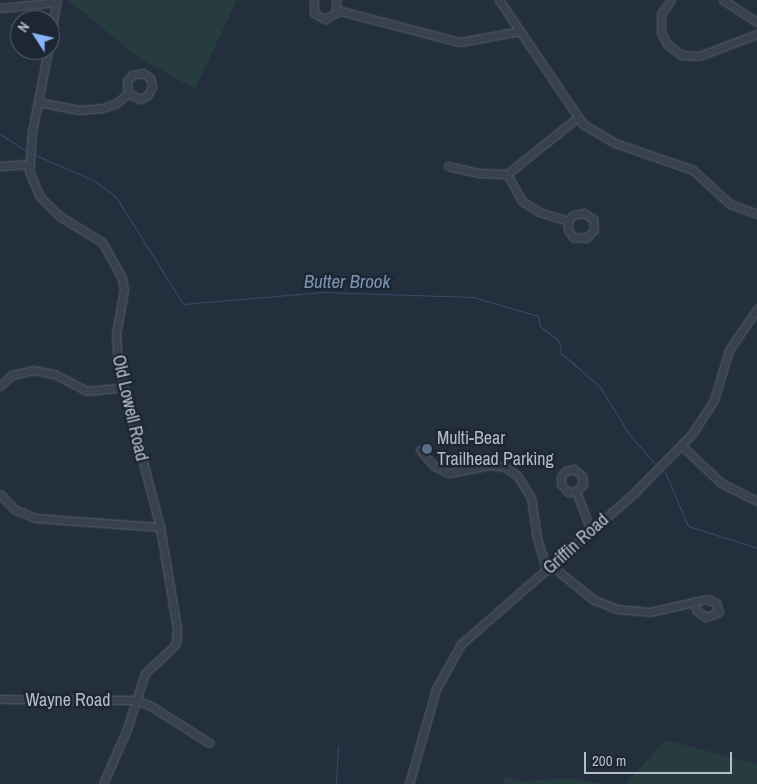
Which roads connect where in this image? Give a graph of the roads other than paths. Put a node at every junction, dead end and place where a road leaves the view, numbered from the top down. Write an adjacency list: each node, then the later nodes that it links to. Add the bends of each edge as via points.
1 (314, 0): 8 (street, via 313,11 320,18 330,18)
2 (336, 0): 8 (street)
3 (499, 0): 10 (street)
4 (671, 0): 11 (street, via 661,14 661,32 667,44 681,55 699,56)
5 (723, 0): 9 (street)
6 (57, 1): 7 (street)
7 (0, 8)
8 (337, 10): 10 (street, via 460,42)
9 (757, 22)
10 (520, 31): 15 (street)
11 (757, 34)
12 (46, 60): 14 (street, Old Lowell Road)
13 (128, 93): 14 (street, via 117,103 95,109 79,110)
14 (38, 102): 16 (street, Old Lowell Road)
15 (577, 118): 19 (street); 20 (street, via 606,138 693,170 730,204)
16 (29, 164): 17 (street); 24 (street, Old Lowell Road, via 32,184 40,198 61,217 102,242 119,268 124,290 116,349)
17 (0, 166)
18 (448, 166): 19 (street, via 478,173)
19 (507, 174): 21 (street, via 514,190 527,205)
20 (757, 214)
21 (568, 222)
22 (757, 309): 25 (street, Griffin Road, via 729,350 714,400)
23 (0, 386): 24 (street, via 12,375 33,370 54,374 86,392)
24 (123, 387): 30 (street, Old Lowell Road)
25 (681, 445): 29 (street, via 721,483); 31 (street, Griffin Road)
26 (420, 450): 32 (street, via 434,466 449,473 490,464 517,475 532,497 537,538)
27 (576, 491): 31 (street)
28 (0, 494): 30 (street, via 14,509 35,518)
29 (757, 501)
30 (160, 527): 35 (street, Old Lowell Road, via 177,638 171,650 145,673)
31 (591, 531): 32 (street, Griffin Road)
32 (550, 568): 33 (street, via 594,600 617,610 650,612); 38 (street, Griffin Road, via 478,628 450,659 432,699)
33 (693, 602)
34 (0, 699): 35 (street, Wayne Road)
35 (136, 700): 36 (street); 37 (street, Old Lowell Road)
36 (209, 743)
37 (103, 784)
38 (410, 784)

